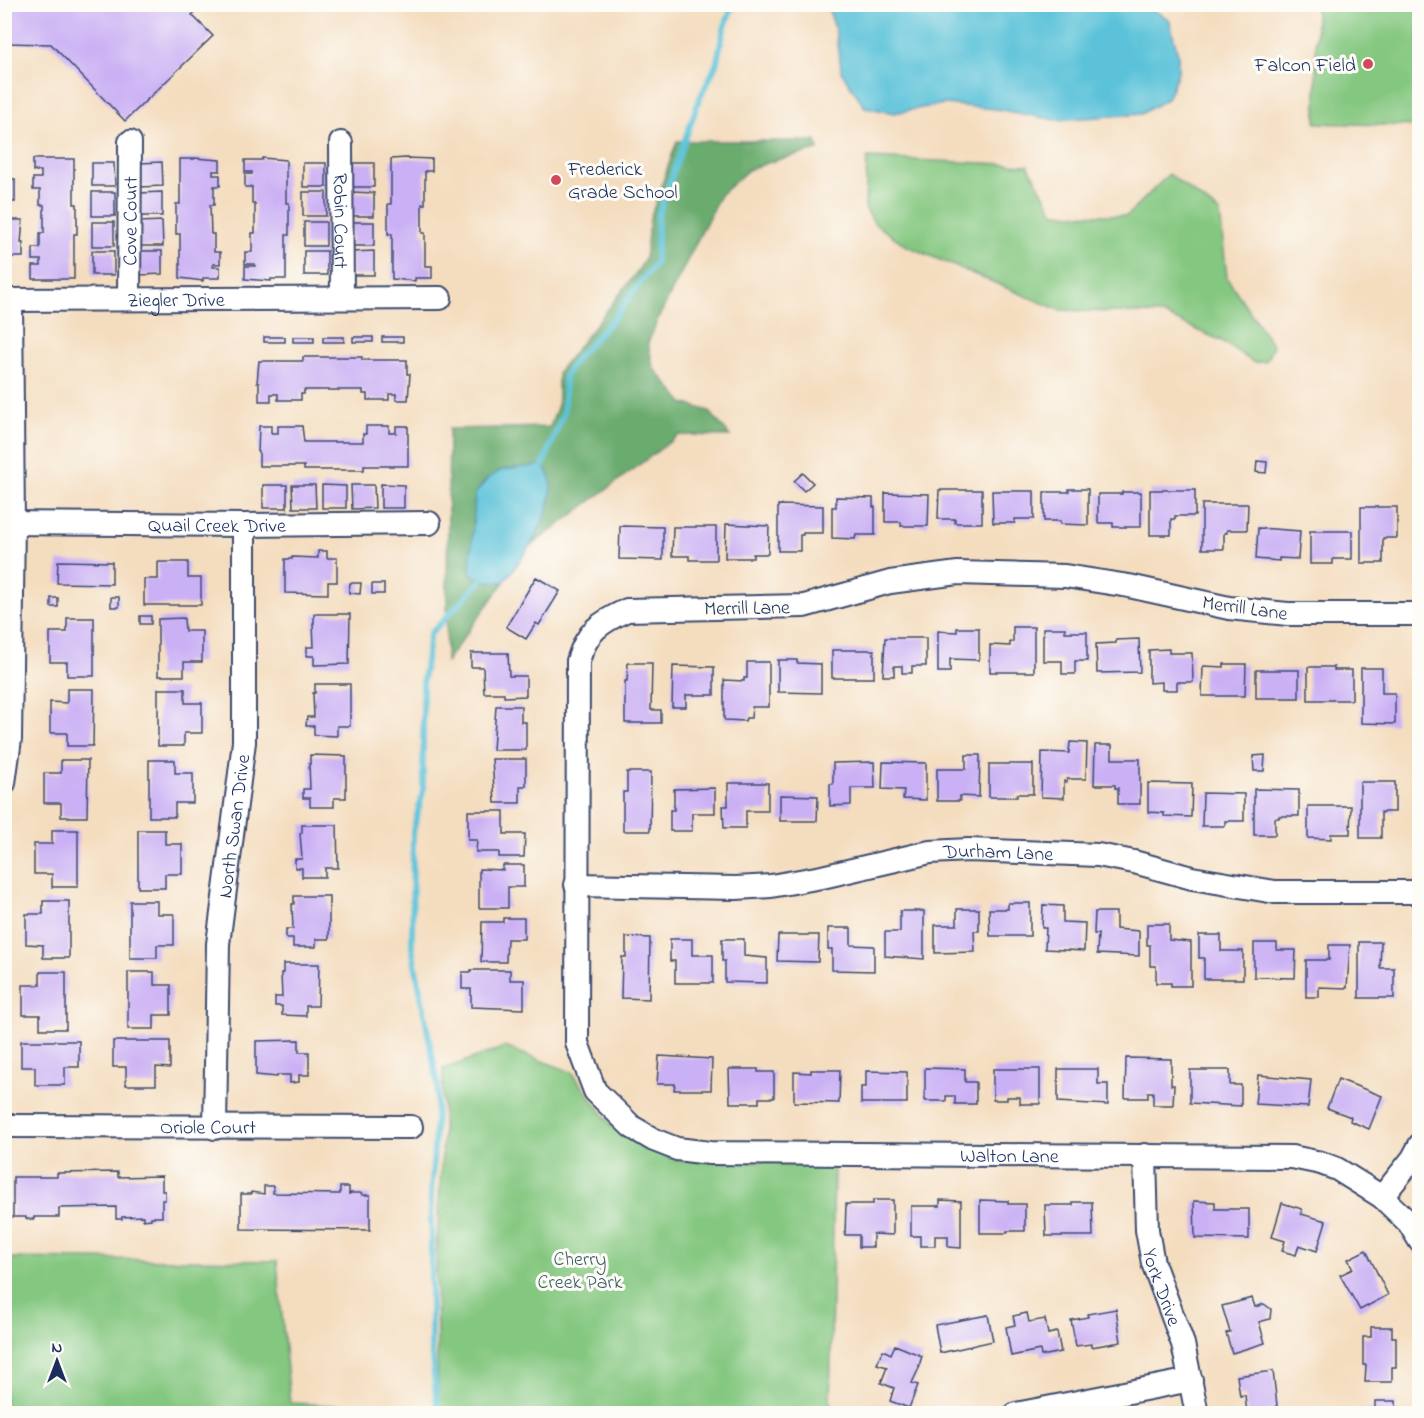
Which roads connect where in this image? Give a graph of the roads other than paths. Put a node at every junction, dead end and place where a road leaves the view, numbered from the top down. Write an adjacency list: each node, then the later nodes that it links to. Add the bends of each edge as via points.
1 (130, 142): 5 (street, Cove Court)
2 (341, 143): 3 (street, Robin Court)
3 (342, 298): 4 (street, Ziegler Drive); 5 (street, Ziegler Drive)
4 (440, 298)
5 (129, 299): 6 (street, Ziegler Drive)
6 (8, 300): 7 (street, Ziegler Drive)
7 (9, 523): 9 (street, Quail Creek Drive); 11 (street, Ziegler Drive, via 10,739)
8 (429, 523): 9 (street, Quail Creek Drive)
9 (243, 525): 17 (street, North Swan Drive, via 243,742 218,944)
10 (1419, 614): 12 (street, Merrill Lane, via 1276,613 1229,608 1065,576 958,573 890,582 804,606 627,610 593,630 578,661)
11 (4, 783)
12 (576, 885): 13 (street, Durham Lane, via 771,886 930,852 969,850 1098,855 1192,878 1275,892); 16 (street, Merrill Lane, via 577,1043 595,1091)
13 (1419, 892)
14 (4, 1126): 17 (street, Oriole Court)
15 (411, 1127): 17 (street, Oriole Court)
16 (632, 1127): 19 (street, Walton Lane, via 677,1149 710,1153)
17 (215, 1128)
18 (1419, 1145): 20 (street)
19 (1145, 1155): 20 (street, Walton Lane, via 1292,1157 1337,1169); 22 (street, York Drive, via 1147,1230 1153,1263 1183,1344)
20 (1382, 1197): 21 (street, Walton Lane, via 1409,1223)
21 (1419, 1241)
22 (1191, 1380): 23 (street); 24 (street, York Drive)
23 (1016, 1413)
24 (1197, 1413)

